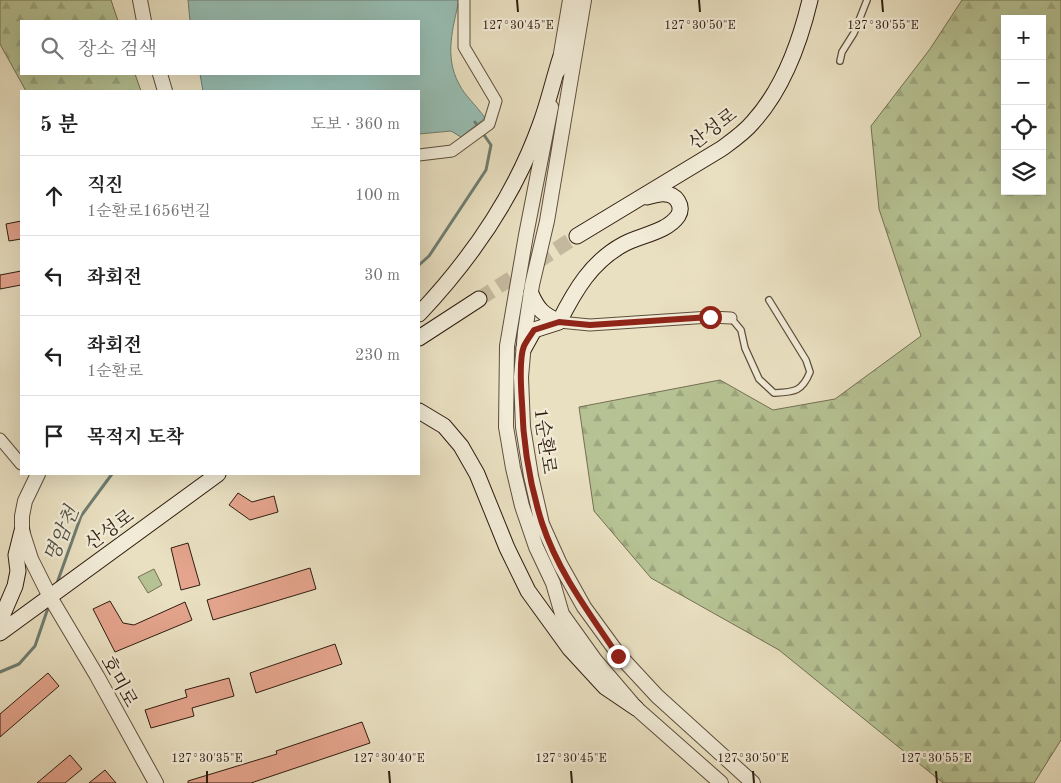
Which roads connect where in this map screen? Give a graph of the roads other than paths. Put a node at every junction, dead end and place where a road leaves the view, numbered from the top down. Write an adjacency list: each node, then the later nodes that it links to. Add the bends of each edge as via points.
1 (140, 0): 7 (street)
2 (464, 0): 12 (street, via 464,47 496,101 489,124 452,150)
3 (570, 0): 8 (street, 1순환로)
4 (584, 0): 15 (street, 1순환로, via 547,221)
5 (810, 0): 13 (main road, 산성로, via 788,66 754,122 721,149)
6 (866, 0): 9 (lane)
7 (144, 20)
8 (560, 60): 18 (main road, via 540,125 522,167 488,230 461,267); 32 (street, 1순환로, via 507,346 506,427 522,506 562,614 595,660)
9 (840, 61)
10 (160, 75): 11 (street)
11 (165, 90)
12 (420, 155)
13 (635, 200): 14 (main road, 산성로); 20 (main road, via 665,194 672,196 680,206 679,214 662,229 623,244 604,257 575,290)
14 (577, 236)
15 (531, 294): 20 (main road, via 544,315); 22 (street, 1순환로)
16 (479, 299): 21 (main road)
17 (769, 300): 19 (lane, via 810,372 805,384 792,392 774,393 760,379 745,348 741,330)
18 (420, 313)
19 (731, 318): 20 (street, via 590,325)
20 (559, 322): 22 (main road, via 534,330)
21 (420, 337)
22 (524, 348): 35 (street, 1순환로, via 521,376 523,427 531,476 542,524 560,564 584,607 618,656)
23 (420, 413): 32 (main road, via 444,426 462,446 528,591 570,649 605,687)
24 (0, 439): 25 (street)
25 (20, 463)
26 (34, 475): 28 (street, via 25,501)
27 (217, 475): 29 (main road, 산성로)
28 (22, 531): 29 (street, 호미로, via 31,560); 30 (main road, via 16,555 18,571 15,586)
29 (50, 597): 31 (main road, 산성로); 33 (street, 호미로)
30 (0, 621)
31 (0, 633)
32 (636, 708): 34 (street, 1순환로)
33 (156, 783)
34 (721, 783)
35 (753, 783)

